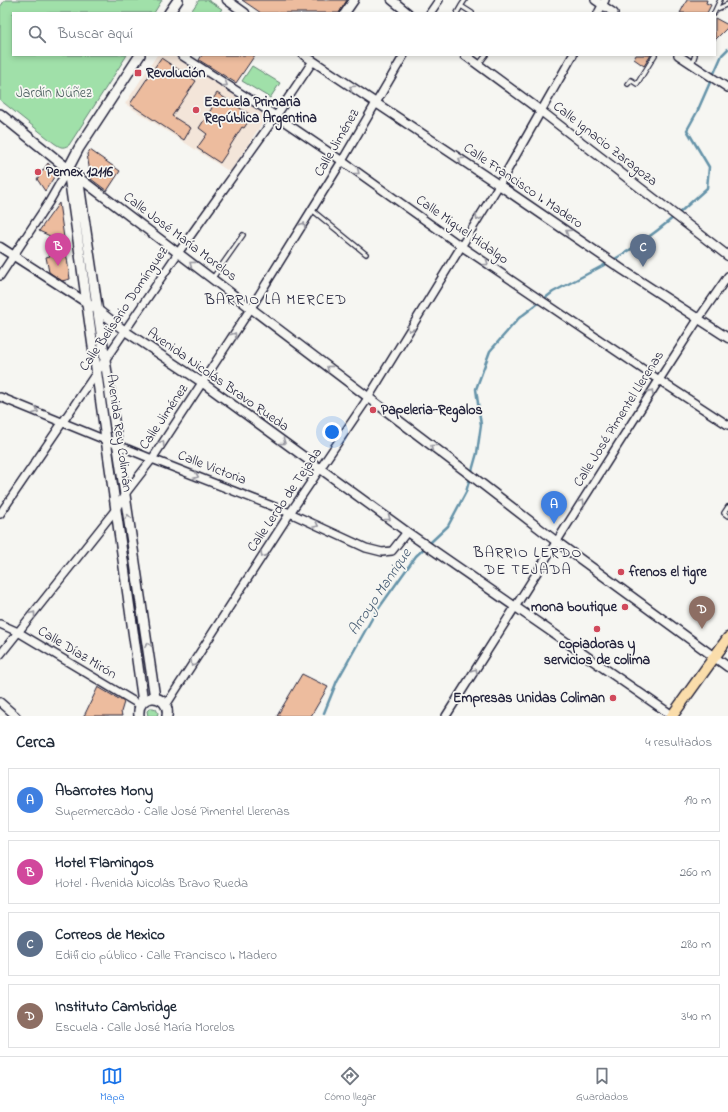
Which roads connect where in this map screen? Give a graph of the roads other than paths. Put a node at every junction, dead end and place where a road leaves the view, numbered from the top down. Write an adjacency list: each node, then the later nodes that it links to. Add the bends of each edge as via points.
1 (178, 0): 13 (main road)
2 (227, 0): 14 (street)
3 (354, 0): 15 (street)
4 (392, 0): 16 (street)
5 (439, 0): 17 (street)
6 (465, 0): 11 (lane)
7 (596, 0): 9 (street)
8 (720, 0): 12 (lane)
9 (604, 2): 20 (street); 21 (street)
10 (728, 4): 12 (lane)
11 (461, 6): 18 (lane); 19 (lane)
12 (717, 9): 22 (lane)
13 (170, 12)
14 (244, 12)
15 (346, 12)
16 (407, 12)
17 (431, 12)
18 (458, 12)
19 (470, 12)
20 (599, 12)
21 (613, 12)
22 (715, 12)
23 (139, 56): 42 (main road)
24 (183, 56): 40 (street, Calle Miguel Hidalgo, one-way to 40)
25 (403, 56): 37 (street, Calle Jiménez)
26 (466, 56): 34 (street, Calle Ignacio Zaragoza)
27 (485, 56): 34 (lane)
28 (572, 56): 38 (street, Calle Lerdo de Tejada)
29 (654, 56): 35 (lane, via 637,84 631,80)
30 (680, 56): 33 (street)
31 (695, 56): 33 (lane)
32 (315, 58): 37 (street, Calle Francisco I. Madero, one-way to 32); 40 (street, Calle Belisario Domínguez)
33 (692, 64): 36 (street)
34 (478, 65): 38 (street, Calle Ignacio Zaragoza)
35 (628, 84)
36 (728, 88)
37 (376, 103): 41 (street, Calle Jiménez); 44 (street, Calle Francisco I. Madero, one-way to 37)
38 (541, 111): 44 (street, Calle Lerdo de Tejada); 52 (street, Calle Ignacio Zaragoza)
39 (0, 114): 42 (main road, Calle José María Morelos)
40 (276, 116): 41 (street, Calle Miguel Hidalgo); 49 (street, Calle Belisario Domínguez)
41 (342, 162): 45 (street, Calle Jiménez); 47 (street, Calle Miguel Hidalgo, one-way to 47)
42 (68, 169): 43 (main road, Calle José María Morelos); 51 (street); 56 (main road, Avenida Rey Colimán)
43 (78, 176): 49 (street, Calle José María Morelos); 58 (main road, Avenida Rey Colimán)
44 (499, 185): 47 (street, Calle Lerdo de Tejada, one-way to 47); 59 (street, Calle Francisco I. Madero, one-way to 44, via 623,270)
45 (312, 210): 50 (lane); 57 (street, Calle Jiménez, one-way to 45)
46 (243, 235): 55 (lane)
47 (461, 246): 64 (street, Calle Miguel Hidalgo, one-way to 64); 67 (street, Calle Lerdo de Tejada, one-way to 67)
48 (0, 247): 51 (street, Avenida Nicolás Bravo Rueda)
49 (178, 253): 55 (street, Calle José María Morelos, one-way to 49); 60 (street, Calle Belisario Domínguez)
50 (366, 254)
51 (13, 256): 53 (street); 56 (street, Avenida Nicolás Bravo Rueda)
52 (728, 256)
53 (0, 276)
54 (728, 276): 59 (street, Calle José Pimentel Llerenas)
55 (212, 279): 57 (street, Calle José María Morelos)
56 (87, 303): 58 (street, Avenida Nicolás Bravo Rueda); 63 (main road, Avenida Rey Colimán)
57 (251, 308): 65 (street, Calle Jiménez, one-way to 57); 67 (street, Calle José María Morelos, one-way to 57)
58 (98, 310): 60 (street, Avenida Nicolás Bravo Rueda); 62 (main road, Avenida Rey Colimán)
59 (699, 318): 61 (street, Calle Francisco I. Madero); 64 (street, Calle José Pimentel Llerenas)
60 (125, 331): 62 (street, Calle Belisario Domínguez); 65 (street, Avenida Nicolás Bravo Rueda)
61 (728, 338)
62 (105, 360): 63 (street, Calle Belisario Domínguez); 71 (main road, Avenida Rey Colimán)
63 (97, 373): 68 (street, Calle Belisario Domínguez); 70 (main road, Avenida Rey Colimán)
64 (659, 380): 69 (street, Calle Miguel Hidalgo); 81 (street, Calle José Pimentel Llerenas, one-way to 64)
65 (203, 383): 72 (street, Calle Jiménez, one-way to 65); 73 (street, Avenida Nicolás Bravo Rueda, one-way to 73)
66 (0, 397): 68 (street, Calle Victoria, one-way to 68)
67 (368, 398): 73 (street, Calle Lerdo de Tejada); 81 (street, Calle José María Morelos, one-way to 67)
68 (63, 422): 70 (street, Calle Victoria); 78 (street, Calle Belisario Domínguez)
69 (728, 425)
70 (106, 440): 71 (street, Calle Victoria); 76 (main road, Avenida Rey Colimán)
71 (118, 444): 72 (street, Calle Victoria); 74 (main road, Avenida Rey Colimán)
72 (152, 459): 74 (street, Calle Jiménez); 77 (street, Calle Victoria, one-way to 77)
73 (320, 469): 77 (street, Calle Lerdo de Tejada); 80 (street, Avenida Nicolás Bravo Rueda, one-way to 80)
74 (125, 494): 76 (street, Calle Jiménez); 89 (main road, Avenida Rey Colimán, one-way to 74)
75 (728, 507): 79 (lane, via 724,513)
76 (116, 509): 84 (street, Calle Jiménez, one-way to 76); 91 (main road, Avenida Rey Colimán)
77 (290, 513): 80 (street, Calle Victoria, one-way to 80, via 366,548 382,552 392,551); 92 (street, Calle Lerdo de Tejada, one-way to 92)
78 (0, 514)
79 (728, 516)
80 (407, 532): 82 (street, Avenida Nicolás Bravo Rueda)
81 (557, 542): 82 (street, Calle José Pimentel Llerenas); 87 (street, Calle José María Morelos)
82 (515, 607): 96 (street, Calle José Pimentel Llerenas, one-way to 82); 97 (street)
83 (0, 624): 84 (street, Calle Díaz Mirón)
84 (18, 632): 86 (street, Calle Jiménez); 91 (street, Calle Díaz Mirón)
85 (728, 638): 87 (main road)
86 (0, 655)
87 (714, 657): 88 (street, Calle José María Morelos); 97 (main road)
88 (728, 668)
89 (155, 698): 91 (main road); 92 (main road)
90 (0, 702): 93 (street)
91 (141, 704): 94 (main road, Avenida Rey Colimán)
92 (166, 705): 95 (main road)
93 (16, 716)
94 (139, 716)
95 (167, 716)
96 (446, 716)
97 (673, 716)

